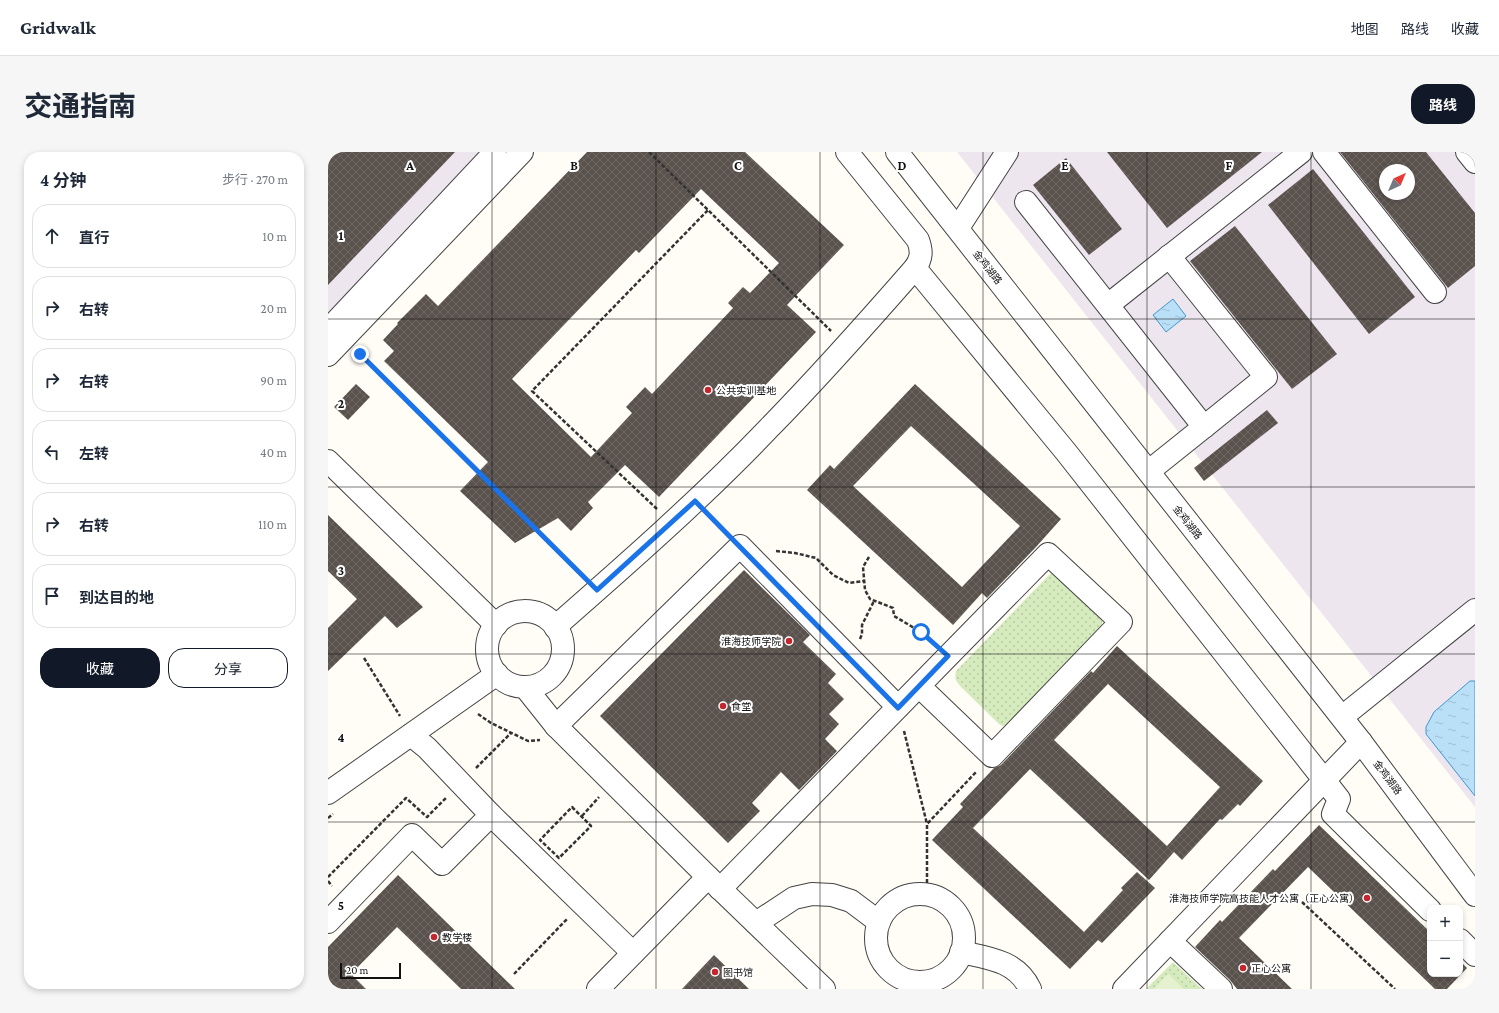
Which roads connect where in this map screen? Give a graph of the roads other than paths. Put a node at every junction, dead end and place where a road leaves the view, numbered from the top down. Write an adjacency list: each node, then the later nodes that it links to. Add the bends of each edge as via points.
1 (495, 152): 16 (street)
2 (522, 152): 17 (street)
3 (847, 152): 13 (street, via 918,240 922,250 920,261)
4 (898, 152): 11 (street, 金鸡湖路)
5 (1007, 152): 11 (street)
6 (1301, 152): 12 (street)
7 (1324, 152): 14 (street)
8 (1467, 152): 9 (street)
9 (1475, 162)
10 (1026, 202): 15 (street)
11 (958, 228): 20 (street, 金鸡湖路)
12 (1170, 256): 15 (street); 18 (street, via 1266,377)
13 (915, 268): 23 (street, via 768,430 695,501); 32 (street, via 1066,452)
14 (1435, 292)
15 (1108, 305): 18 (street)
16 (328, 330)
17 (328, 355)
18 (1204, 428): 20 (street)
19 (328, 461): 22 (street)
20 (1148, 471): 28 (street, 金鸡湖路)
21 (1475, 610): 28 (street)
22 (496, 625): 23 (street, via 514,613 526,612 542,616); 24 (street, via 487,645 491,666)
23 (555, 627): 26 (street, via 561,637 563,649 556,672 548,680)
24 (497, 674): 26 (street, via 514,686); 30 (street)
25 (919, 686): 25 (street, via 1048,554 1121,622 992,756); 27 (street)
26 (525, 687): 29 (street)
27 (898, 708): 29 (street, via 740,546); 35 (street)
28 (1342, 717): 31 (street, 金鸡湖路)
29 (556, 726): 35 (street)
30 (411, 735): 33 (street); 34 (street, via 427,748)
31 (1362, 742): 32 (street); 36 (street, 金鸡湖路)
32 (1324, 781): 37 (street, via 1339,799 1333,814); 41 (street)
33 (328, 793)
34 (491, 815): 38 (street, via 442,864 412,835); 44 (street)
35 (714, 883): 40 (street); 44 (street)
36 (1475, 895)
37 (1427, 907)
38 (328, 922)
39 (879, 922): 40 (street, via 851,901 832,895 812,894 794,898); 43 (street, via 886,909 898,899 912,895 927,895 941,900 953,909 960,922 964,937); 43 (street, via 876,935 877,949 892,973 905,979 918,982 939,977 955,964)
40 (756, 923): 47 (street)
41 (1170, 941): 49 (street); 50 (street)
42 (1461, 941): 45 (street)
43 (962, 952): 48 (street, via 999,961 1016,970 1026,979)
44 (633, 953): 46 (street)
45 (1475, 955)
46 (598, 989)
47 (824, 989)
48 (1030, 989)
49 (1124, 989)
50 (1221, 989)

